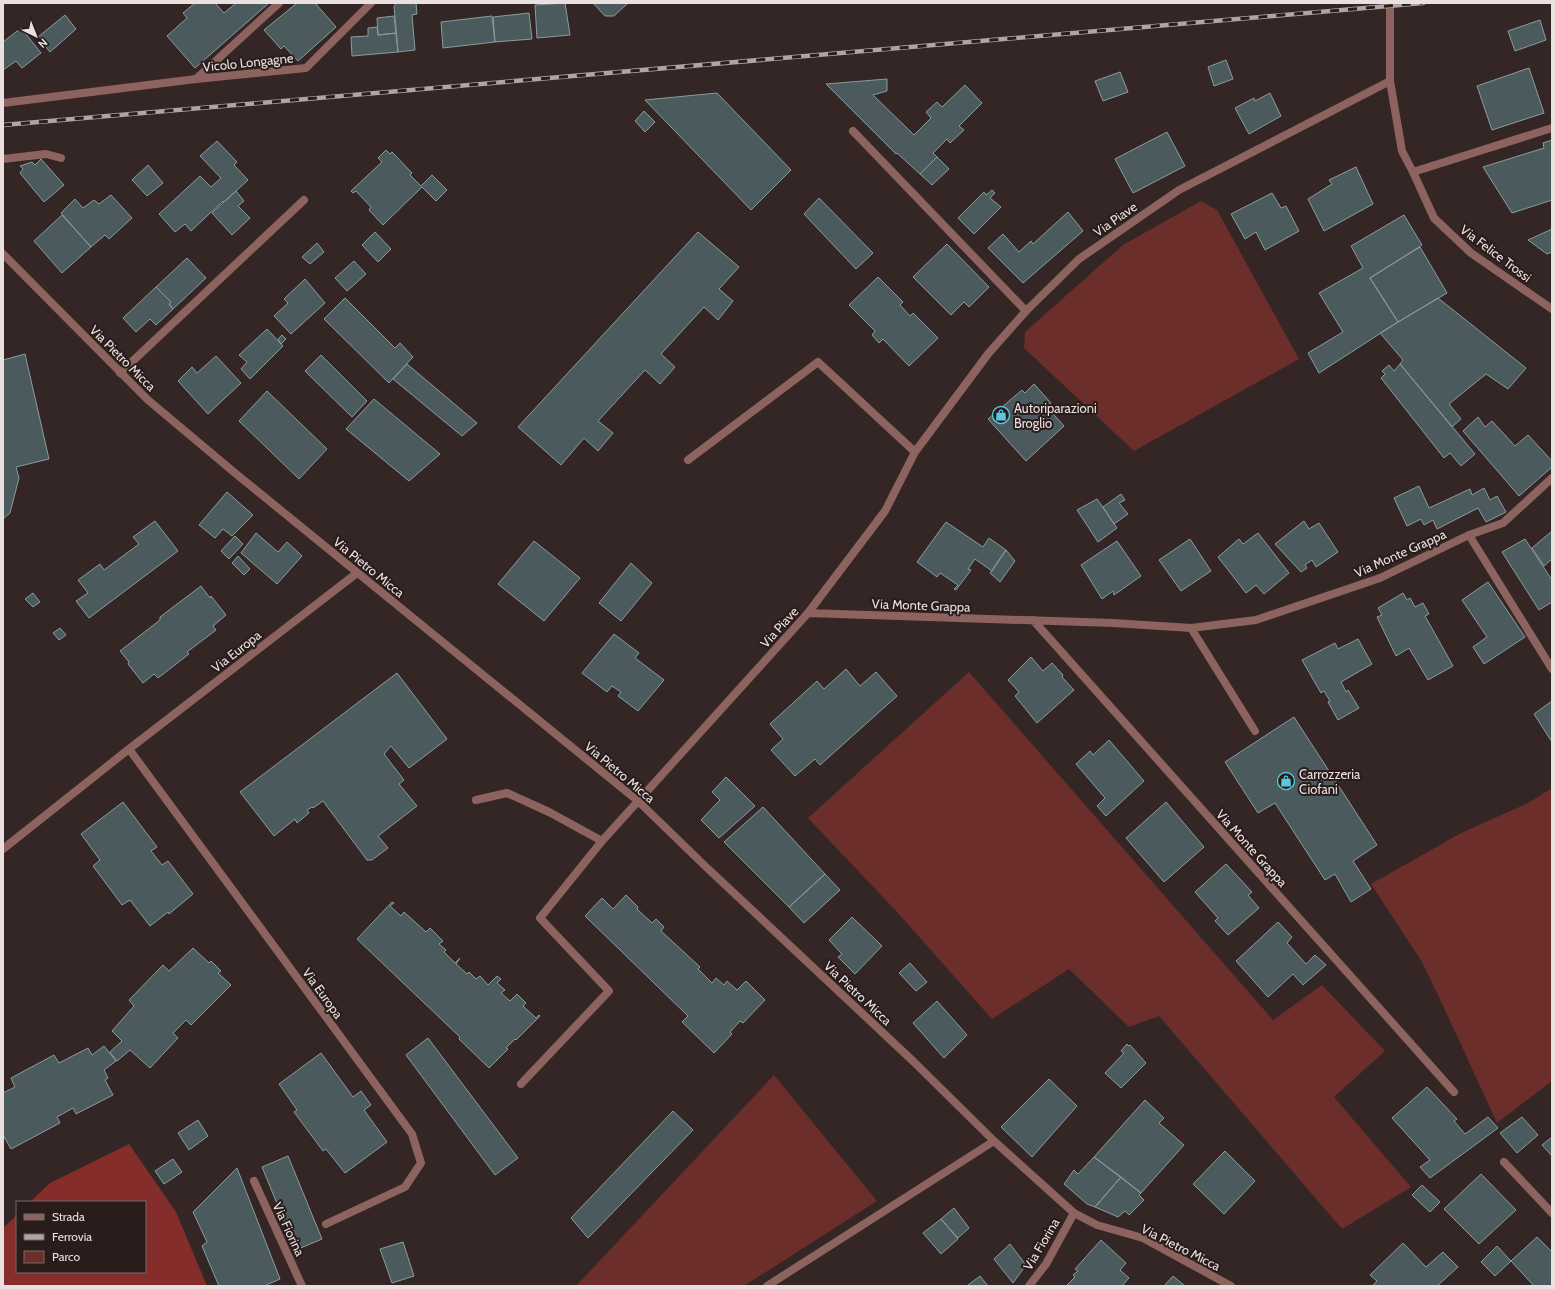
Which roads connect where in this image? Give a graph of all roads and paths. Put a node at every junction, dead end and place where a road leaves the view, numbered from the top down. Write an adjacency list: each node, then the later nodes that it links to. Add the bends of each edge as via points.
1 (279, 3): 4 (street, Vicolo Longagne)
2 (371, 3): 4 (street, Vicolo Longagne, via 306,68)
3 (1390, 3): 5 (street, Via Felice Trossi)
4 (196, 79): 6 (street, Vicolo Longagne)
5 (1390, 81): 11 (street, Via Felice Trossi, via 1402,151); 15 (street, Via Piave, via 1179,190 1079,259)
6 (3, 102)
7 (1552, 128): 11 (street)
8 (853, 132): 15 (street)
9 (60, 158): 10 (street, via 46,154)
10 (3, 159)
11 (1413, 172): 14 (street, Via Felice Trossi, via 1434,218 1471,252)
12 (304, 200): 16 (street)
13 (3, 254): 16 (street, Via Pietro Micca)
14 (1552, 309)
15 (1026, 311): 17 (street, Via Piave, via 988,354)
16 (120, 373): 21 (street, Via Pietro Micca, via 148,400)
17 (915, 452): 18 (street, via 818,362); 22 (street, Via Piave, via 884,511)
18 (688, 460)
19 (1552, 478): 20 (street, Via Monte Grappa, via 1503,522)
20 (1469, 535): 24 (street, Via Monte Grappa, via 1380,578 1256,620); 25 (street)
21 (357, 573): 27 (street, Via Europa); 29 (street, Via Pietro Micca)
22 (808, 613): 23 (street, Via Monte Grappa); 29 (street, Via Piave)
23 (1033, 620): 24 (street, Via Monte Grappa); 33 (street, Via Monte Grappa)
24 (1191, 628): 26 (street)
25 (1552, 670)
26 (1255, 731)
27 (129, 749): 31 (street, Via Europa); 39 (street, Via Europa, via 412,1134 421,1163 405,1187)
28 (476, 800): 30 (street, via 507,793)
29 (638, 801): 30 (street, Via Piave); 34 (street, Via Pietro Micca)
30 (602, 841): 32 (street, Via Piave, via 540,918 609,992)
31 (3, 849)
32 (521, 1084)
33 (1454, 1092)
34 (994, 1141): 37 (street, Via Pietro Micca); 41 (street)
35 (1504, 1162): 38 (street)
36 (254, 1181): 40 (street, Via Fiorina)
37 (1074, 1213): 42 (street, Via Fiorina, via 1046,1264); 43 (street, Via Pietro Micca, via 1097,1225 1144,1238)
38 (1552, 1213)
39 (326, 1224)
40 (302, 1286)
41 (767, 1286)
42 (1029, 1286)
43 (1231, 1286)

